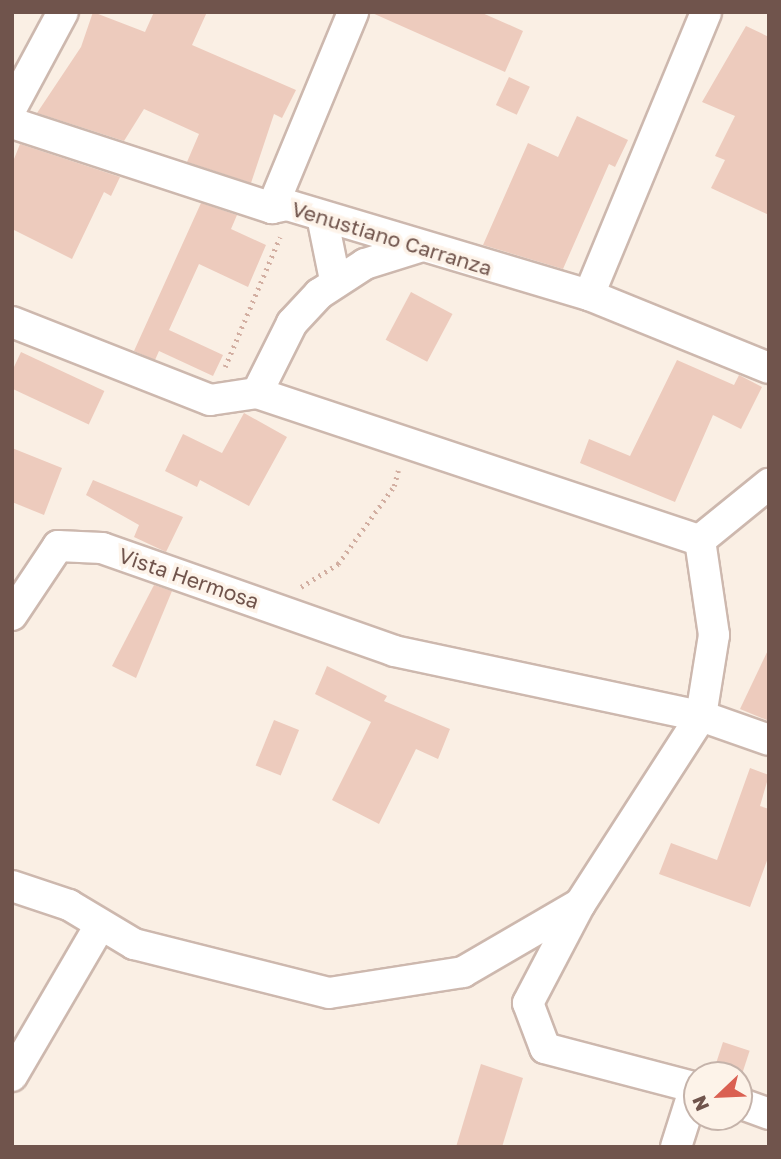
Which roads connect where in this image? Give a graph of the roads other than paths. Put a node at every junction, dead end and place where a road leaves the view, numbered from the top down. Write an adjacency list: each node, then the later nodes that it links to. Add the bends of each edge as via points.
1 (63, 12): 4 (street)
2 (352, 12): 6 (street)
3 (706, 12): 10 (street)
4 (12, 107)
5 (12, 123): 6 (street, Venustiano Carranza)
6 (272, 208): 7 (street, Venustiano Carranza, via 287,205)
7 (322, 216): 8 (street, Venustiano Carranza); 9 (street)
8 (419, 247): 9 (street); 10 (street, Venustiano Carranza)
9 (335, 280): 13 (street, via 292,323)
10 (589, 295): 12 (street, Venustiano Carranza)
11 (12, 322): 13 (street, via 211,400)
12 (769, 368)
13 (257, 393): 15 (street, via 403,446)
14 (769, 484): 15 (street)
15 (700, 540): 17 (street, via 714,635)
16 (12, 615): 17 (street, Vista Hermosa, via 58,546 102,548 394,651)
17 (701, 716): 18 (street); 20 (street)
18 (769, 740)
19 (12, 886): 21 (street, via 69,905)
20 (580, 904): 21 (street, via 463,972 329,993 134,944); 23 (street, via 528,1003 545,1048)
21 (99, 928): 22 (street)
22 (12, 1076)
23 (683, 1085)
24 (683, 1126): 25 (street)
25 (676, 1147)

